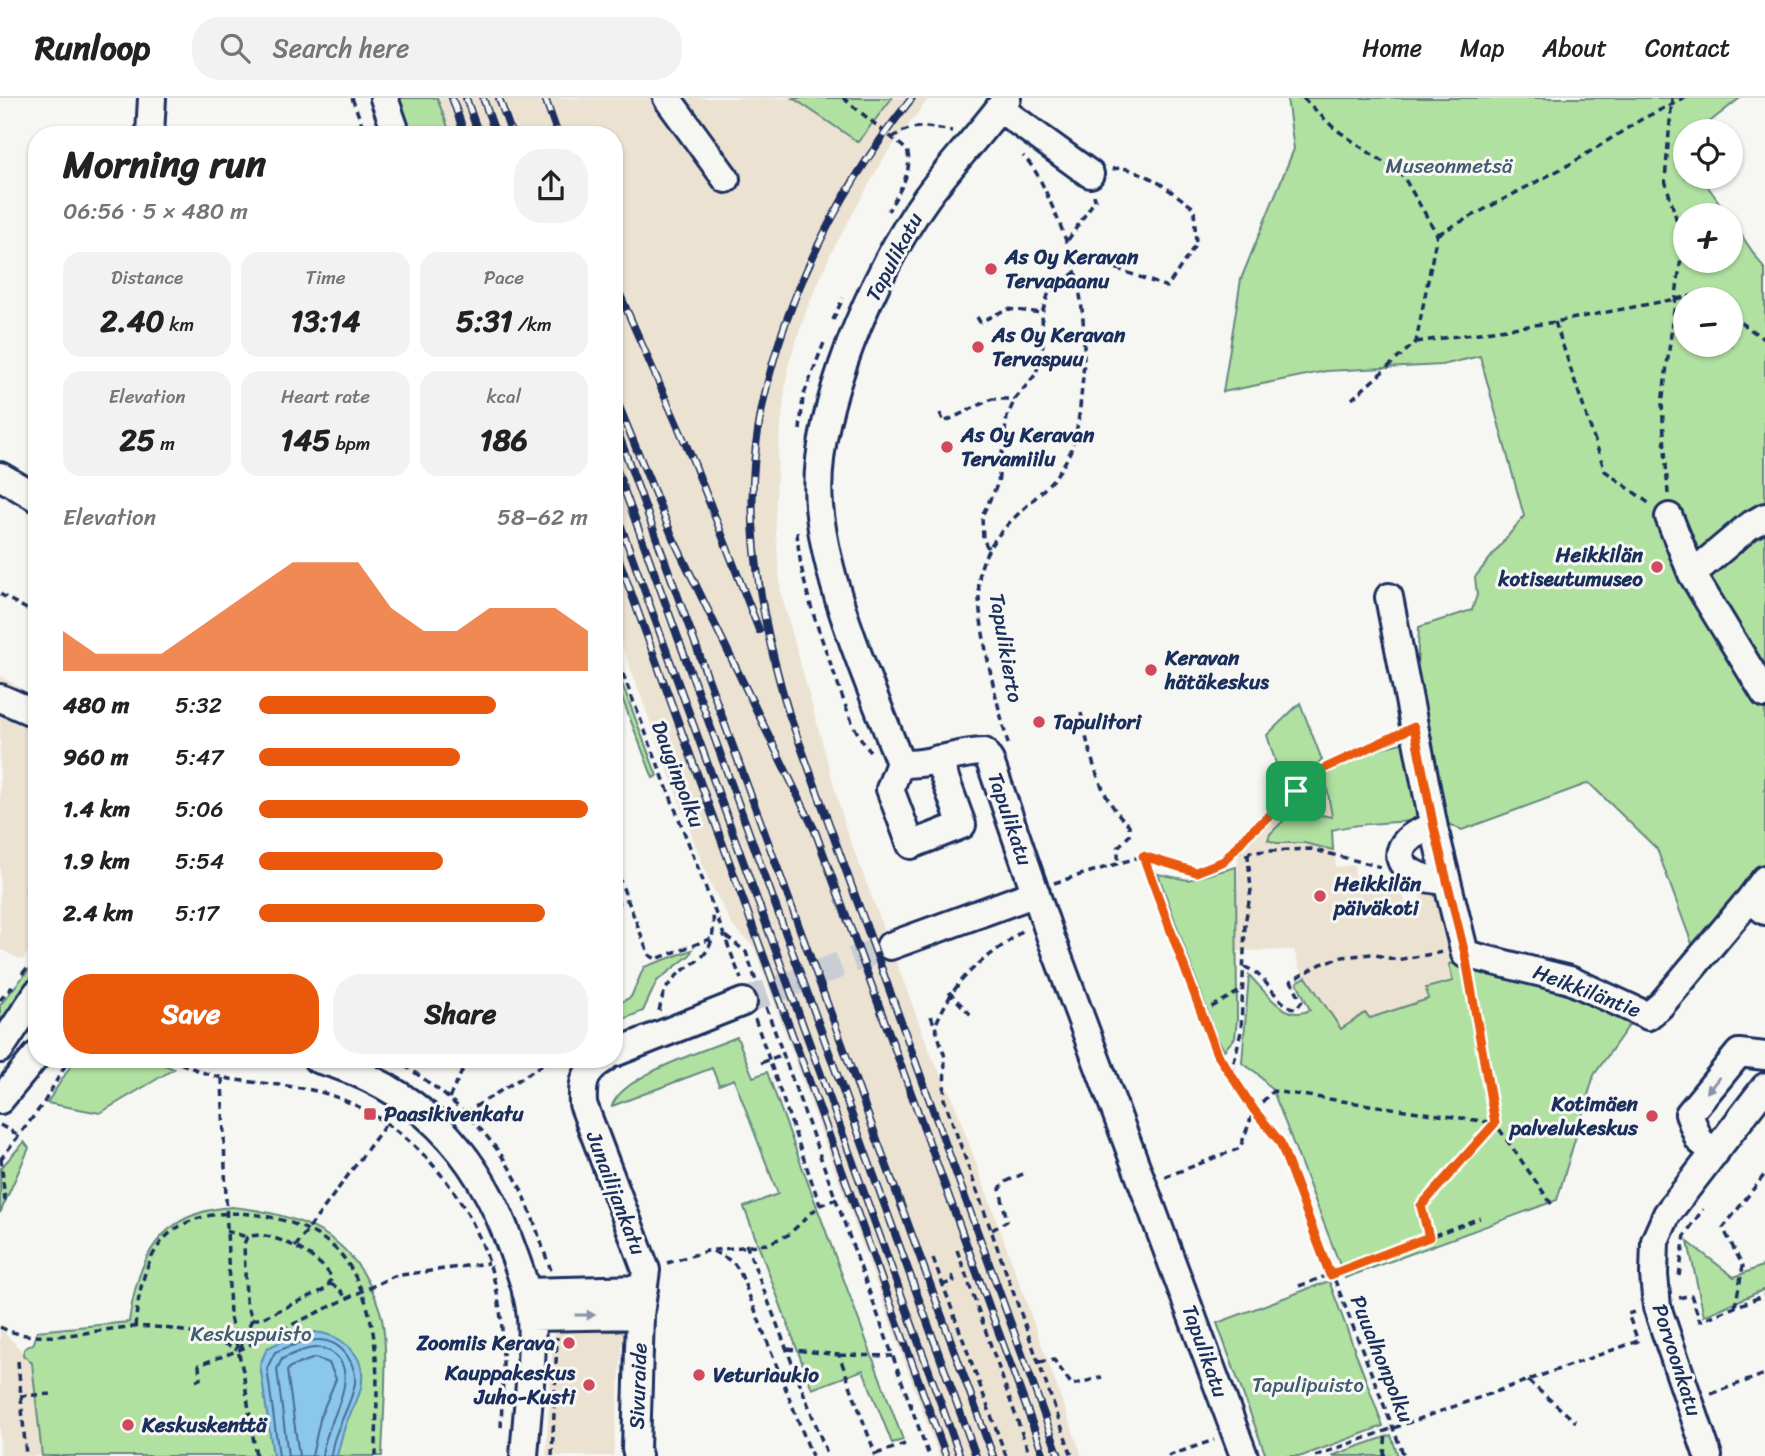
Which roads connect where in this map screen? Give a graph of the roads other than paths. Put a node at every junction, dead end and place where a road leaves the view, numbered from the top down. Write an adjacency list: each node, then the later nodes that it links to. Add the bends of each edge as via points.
1 (152, 98): 5 (street)
2 (384, 98): 6 (street)
3 (667, 98): 8 (street)
4 (1003, 103): 7 (street); 19 (street, Tapulikatu, via 926,198 893,252 831,397 821,449 819,506 828,551 845,615)
5 (150, 126)
6 (394, 126)
7 (1090, 174)
8 (726, 179)
9 (0, 476): 10 (street)
10 (28, 493)
11 (1669, 517): 13 (street)
12 (1765, 517): 13 (street)
13 (1692, 575): 15 (street)
14 (1389, 597): 20 (street)
15 (1765, 694)
16 (0, 698): 17 (street)
17 (28, 710)
18 (938, 759): 19 (street, Tapulikatu, via 915,765); 19 (street, via 962,825 911,845 890,789); 22 (street, Tapulikatu, via 984,751)
19 (900, 763)
20 (1434, 828): 21 (street); 21 (street, via 1412,834 1400,853 1418,876)
21 (1446, 881): 23 (street, Heikkiläntie, via 1458,952 1570,980 1648,1016)
22 (1044, 889): 24 (street); 41 (street, Tapulikatu)
23 (1760, 896)
24 (890, 946)
25 (756, 998): 28 (street)
26 (28, 1007): 27 (street)
27 (0, 1049)
28 (623, 1050)
29 (1765, 1056): 35 (street, one-way to 35, via 1740,1053 1689,1114 1699,1140)
30 (28, 1066): 34 (street)
31 (339, 1068): 37 (street, via 395,1091 455,1141 490,1194)
32 (594, 1068): 36 (street, Junailijankatu, via 582,1083 583,1104 646,1270)
33 (1765, 1087): 35 (street, Porvoonkatu)
34 (0, 1100)
35 (1715, 1153): 42 (street, Porvoonkatu, via 1667,1214 1656,1241 1654,1275 1657,1307)
36 (643, 1289): 37 (street); 38 (street, Junailijankatu)
37 (528, 1305): 38 (street, one-way to 38); 39 (street)
38 (640, 1315): 40 (street, Sivuraide)
39 (524, 1456)
40 (638, 1456)
41 (1244, 1456)
42 (1708, 1456)

